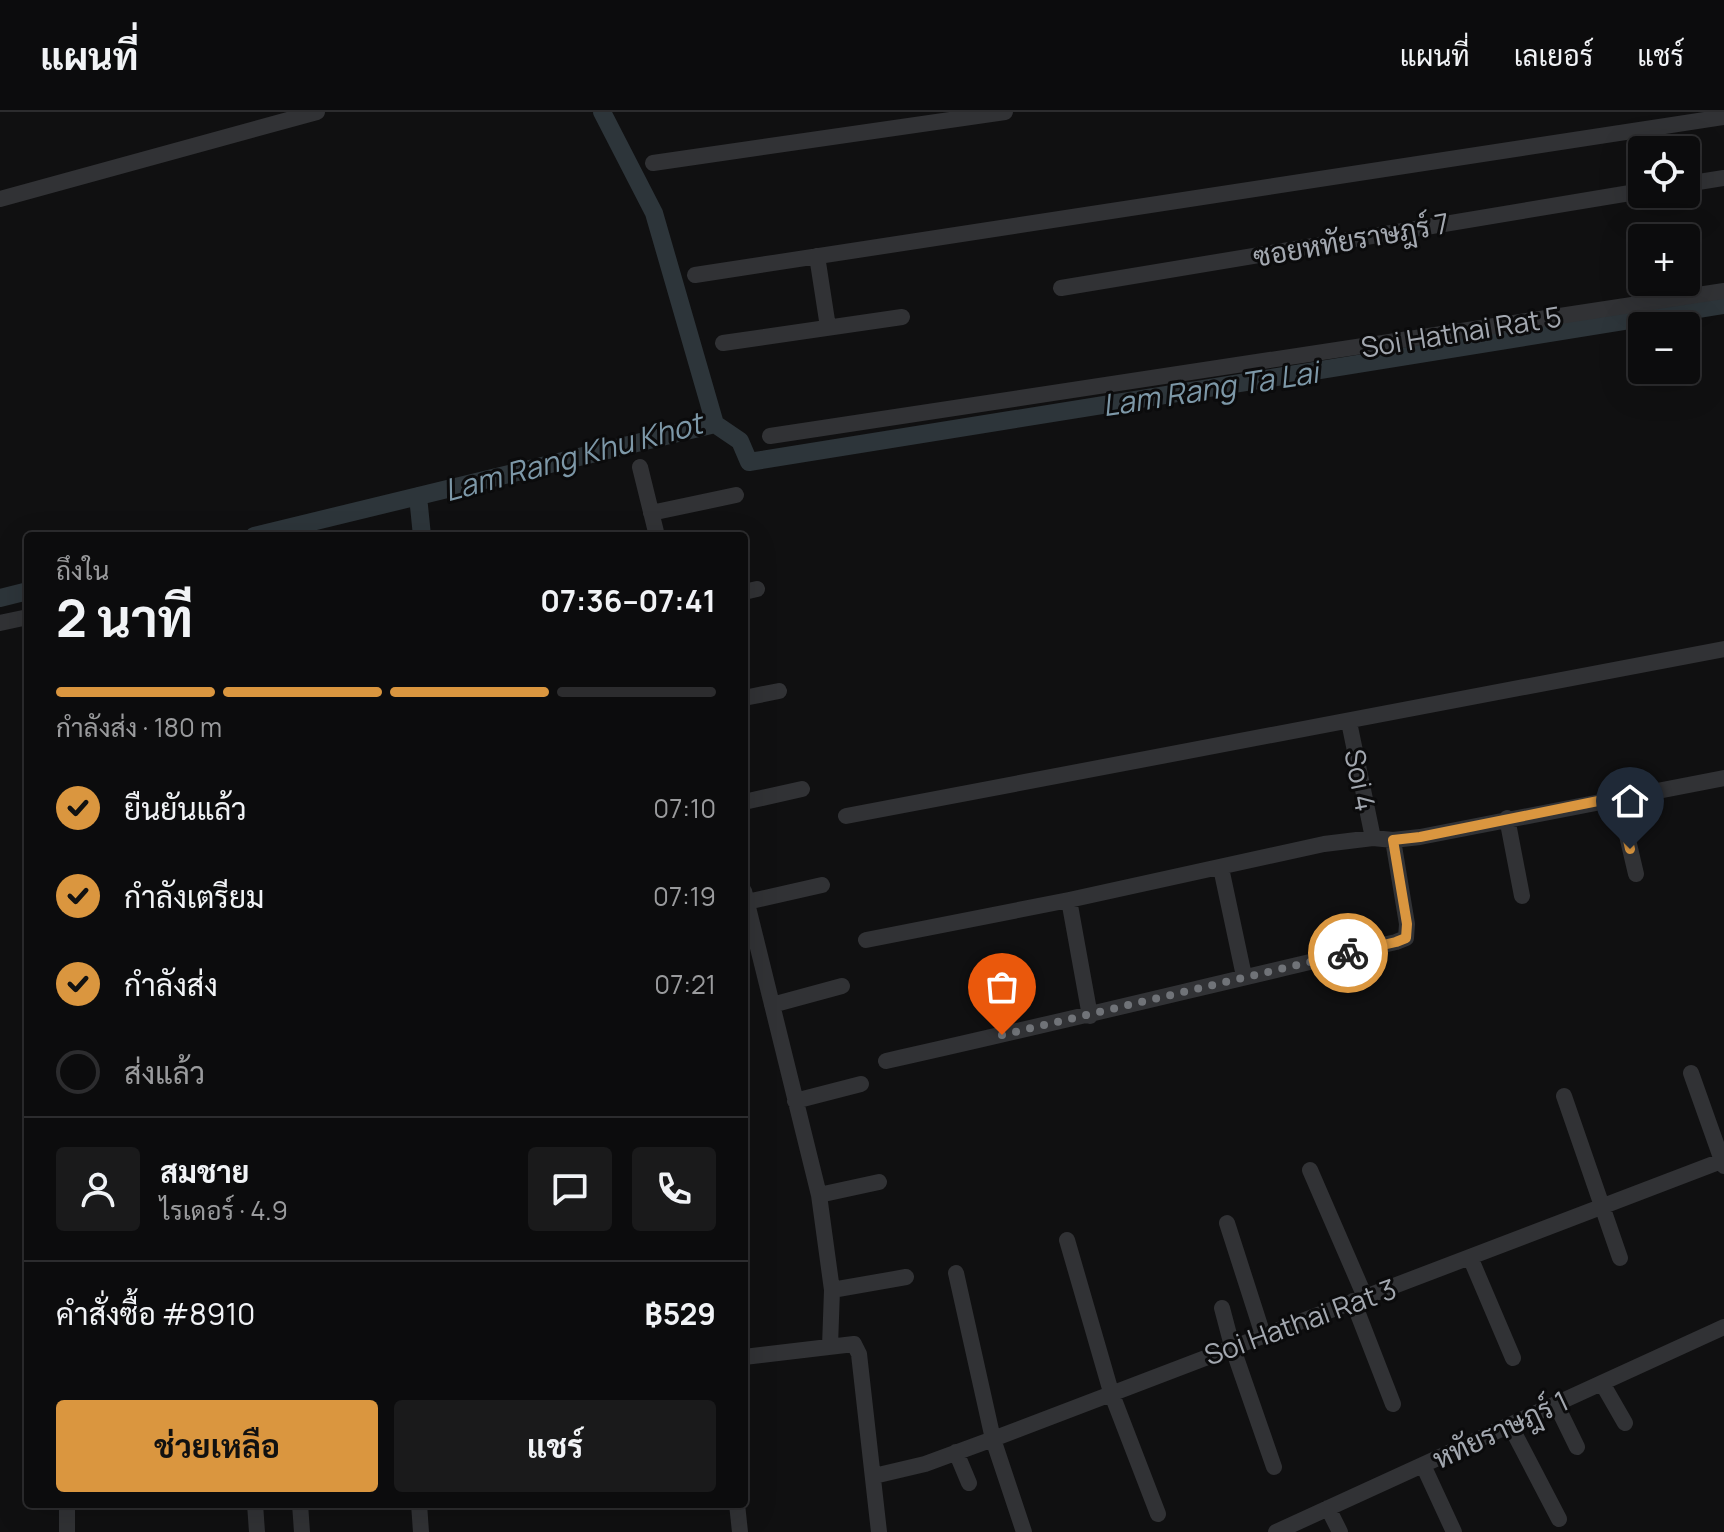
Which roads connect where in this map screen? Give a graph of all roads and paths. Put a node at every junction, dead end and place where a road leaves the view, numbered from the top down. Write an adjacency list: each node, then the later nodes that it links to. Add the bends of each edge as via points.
1 (317, 112): 8 (street)
2 (1005, 112): 4 (street)
3 (1724, 117): 9 (street)
4 (653, 163)
5 (1724, 178): 6 (street)
6 (1700, 182)
7 (1628, 193): 11 (street, ซอยหทัยราษฎร์ 7)
8 (0, 199)
9 (817, 256): 10 (street); 14 (street)
10 (695, 275)
11 (1061, 288)
12 (1724, 291): 16 (street, Soi Hathai Rat 5)
13 (902, 317): 14 (street)
14 (828, 327): 15 (street)
15 (723, 343)
16 (770, 436)
17 (640, 467): 19 (street)
18 (736, 495): 19 (street)
19 (651, 513): 20 (street)
20 (656, 532)
21 (24, 618): 22 (street)
22 (0, 623)
23 (1724, 649): 26 (street)
24 (779, 691): 25 (street)
25 (748, 697)
26 (1349, 722): 31 (street); 33 (street, Soi 4)
27 (1724, 778): 29 (street)
28 (802, 789): 30 (street)
29 (1618, 797): 32 (street); 36 (street)
30 (748, 801)
31 (846, 816)
32 (1507, 818): 34 (street); 38 (street)
33 (1373, 838): 34 (street); 35 (street)
34 (1393, 840): 43 (street, via 1406,938)
35 (1221, 868): 40 (street); 43 (street)
36 (1636, 874)
37 (822, 885): 39 (street)
38 (1522, 896)
39 (748, 897)
40 (1069, 900): 42 (street); 46 (street)
41 (748, 909): 45 (street)
42 (866, 940)
43 (1244, 976): 46 (street)
44 (842, 986): 45 (street)
45 (772, 1005): 51 (street)
46 (1090, 1016): 47 (street)
47 (886, 1061)
48 (1691, 1073): 52 (street)
49 (861, 1084): 51 (street)
50 (1564, 1096): 56 (street)
51 (795, 1101): 55 (street)
52 (1723, 1162): 56 (street, Soi Hathai Rat 3)
53 (1310, 1170): 64 (street)
54 (879, 1182): 55 (street)
55 (819, 1195): 63 (street)
56 (1602, 1206): 59 (street, Soi Hathai Rat 3); 60 (street)
57 (1227, 1223): 67 (street)
58 (1067, 1240): 73 (street)
59 (1470, 1257): 64 (street, Soi Hathai Rat 3); 71 (street)
60 (1620, 1258)
61 (956, 1273): 78 (street)
62 (906, 1277): 63 (street)
63 (832, 1290): 68 (street)
64 (1359, 1299): 67 (street, Soi Hathai Rat 3); 74 (street)
65 (1222, 1308): 69 (street)
66 (1724, 1327): 72 (street, หทัยราษฎร์ 1)
67 (1263, 1335): 69 (street, Soi Hathai Rat 3)
68 (830, 1346): 70 (street); 83 (street, via 854,1344 859,1354)
69 (1232, 1346): 73 (street, Soi Hathai Rat 3); 82 (street)
70 (748, 1356)
71 (1513, 1358)
72 (1602, 1383): 75 (street, หทัยราษฎร์ 1); 76 (street)
73 (1111, 1392): 78 (street, Soi Hathai Rat 3); 91 (street)
74 (1393, 1404)
75 (1556, 1404): 77 (street, หทัยราษฎร์ 1); 79 (street)
76 (1625, 1423)
77 (1510, 1425): 81 (street, หทัยราษฎร์ 1); 92 (street)
78 (993, 1439): 80 (street, Soi Hathai Rat 3); 99 (street)
79 (1577, 1447)
80 (956, 1452): 83 (street, Soi Hathai Rat 3); 84 (street)
81 (1423, 1465): 90 (street, หทัยราษฎร์ 1); 102 (street)
82 (1274, 1467)
83 (874, 1476): 98 (street)
84 (969, 1483)
85 (67, 1508): 93 (street)
86 (255, 1508): 94 (street)
87 (300, 1508): 95 (street)
88 (419, 1508): 96 (street)
89 (737, 1508): 97 (street)
90 (1328, 1508): 100 (street, หทัยราษฎร์ 1); 101 (street)
91 (1158, 1514)
92 (1559, 1519)
93 (67, 1532)
94 (257, 1532)
95 (302, 1532)
96 (421, 1532)
97 (740, 1532)
98 (879, 1532)
99 (1024, 1532)
100 (1276, 1532)
101 (1340, 1532)
102 (1454, 1532)

